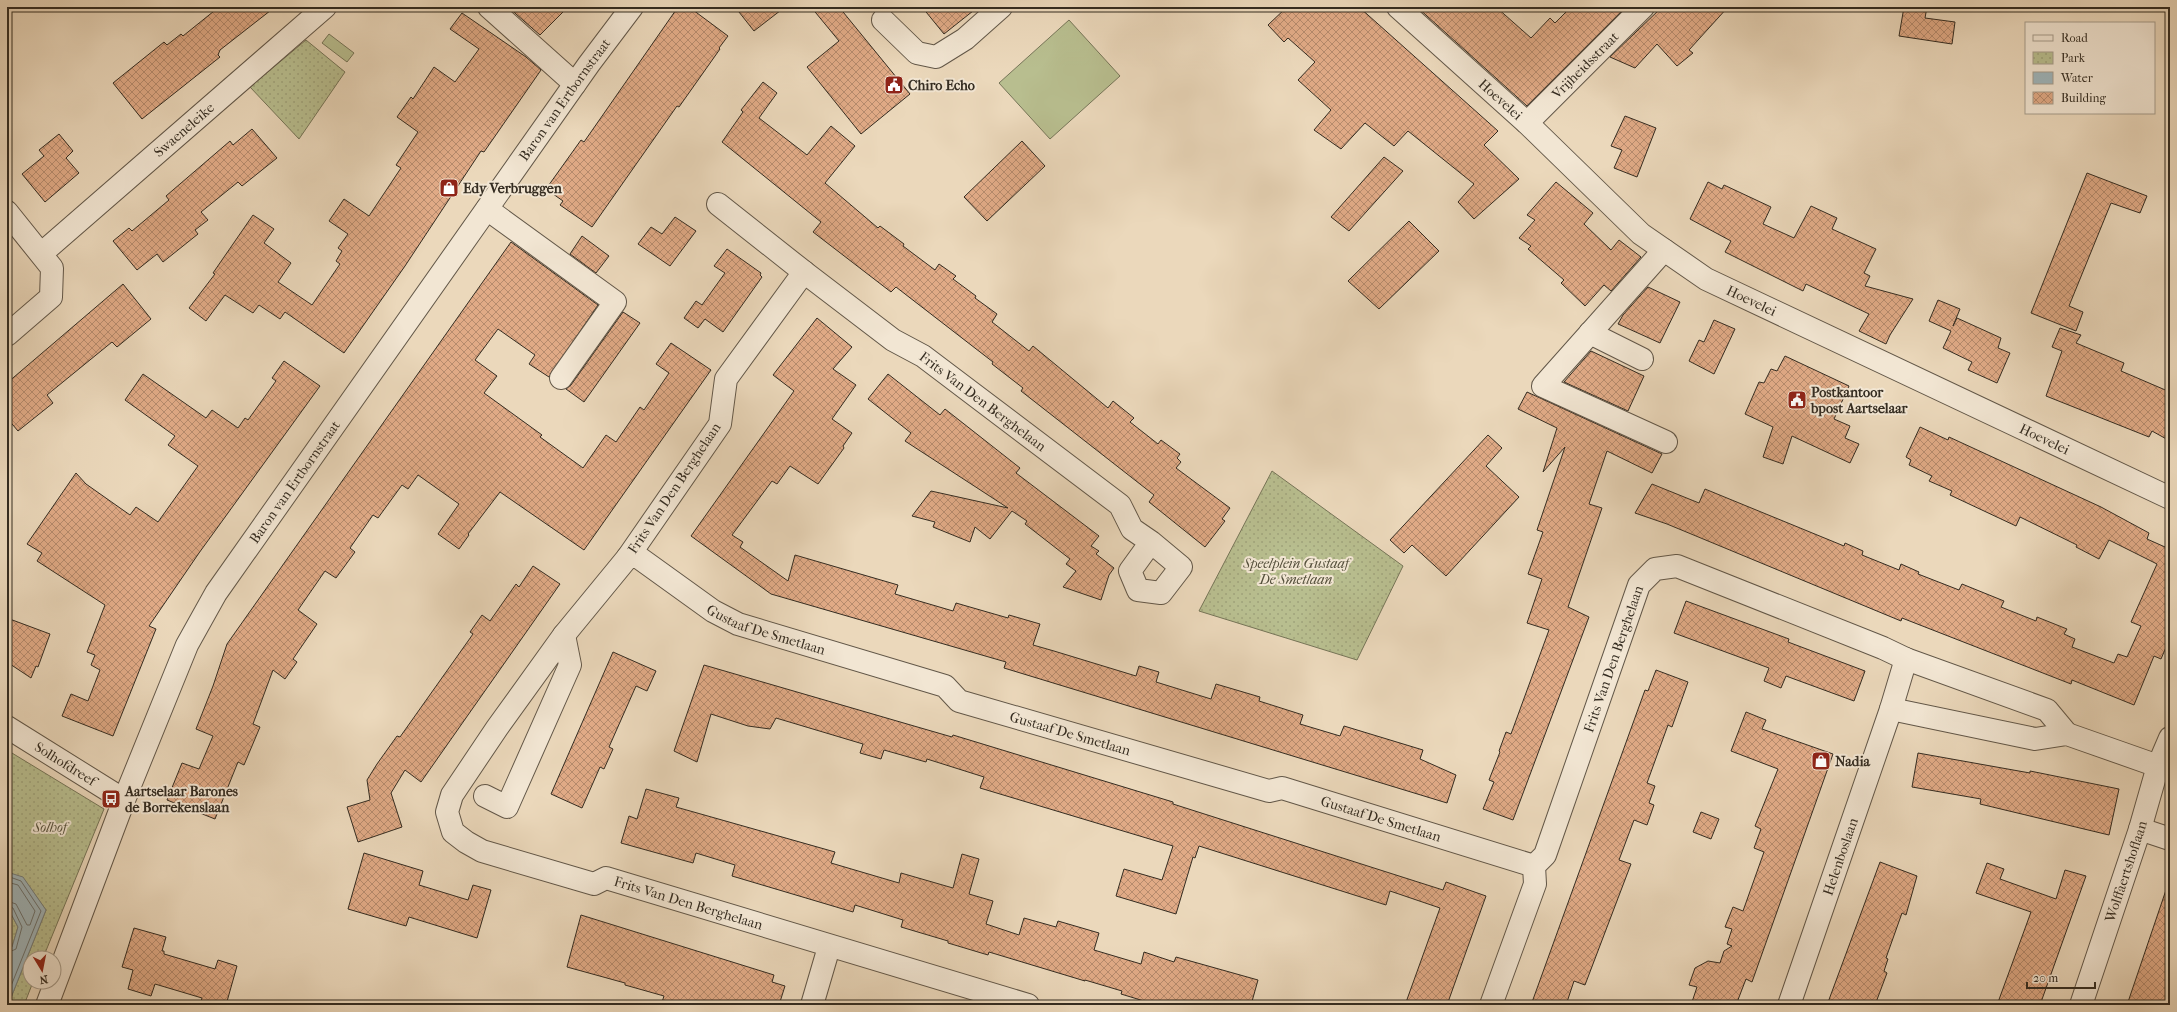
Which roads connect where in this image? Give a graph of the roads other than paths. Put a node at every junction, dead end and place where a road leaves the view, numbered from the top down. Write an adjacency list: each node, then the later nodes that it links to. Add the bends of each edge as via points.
1 (325, 7): 14 (street, Swaeneleike)
2 (489, 7): 8 (street)
3 (632, 7): 8 (street, Baron van Ertbornstraat)
4 (1001, 7): 7 (street, via 965,39 936,57 917,53)
5 (1398, 7): 9 (street, Hoevelei)
6 (1643, 7): 9 (street, Vrijheidsstraat)
7 (883, 20)
8 (575, 84): 11 (street, Baron van Ertbornstraat)
9 (1527, 123): 13 (street, Hoevelei, via 1641,234)
10 (718, 204): 15 (street, Frits Van Den Berghelaan)
11 (487, 209): 19 (street, via 615,302); 32 (street, Baron van Ertbornstraat, via 216,593 187,645)
12 (7, 212): 14 (street)
13 (1664, 250): 16 (street); 21 (street, Hoevelei, via 1706,279)
14 (42, 253): 17 (street, via 52,268 51,297)
15 (804, 272): 22 (street, Frits Van Den Berghelaan, via 893,340 923,356 1120,505 1132,529); 23 (street, Frits Van Den Berghelaan, via 726,379 720,424)
16 (1590, 333): 18 (street); 20 (street, via 1543,386)
17 (7, 335)
18 (1642, 359)
19 (561, 378)
20 (1666, 442)
21 (2170, 498)
22 (1151, 542)
23 (628, 557): 24 (street, Frits Van Den Berghelaan); 35 (street, Gustaaf De Smetlaan, via 638,557 713,611 738,624 945,686 959,701 1269,791 1282,788)
24 (564, 635): 31 (street, via 570,665 508,808); 36 (street, Frits Van Den Berghelaan, via 452,795 447,812 453,832 482,851 594,884 606,878)
25 (1906, 659): 26 (street, Helenboslaan); 28 (street, via 2047,710); 35 (street, Frits Van Den Berghelaan, via 1677,566 1655,569 1639,585 1545,854)
26 (1891, 709): 28 (street, via 2035,739); 41 (street, Helenboslaan)
27 (7, 727): 32 (street, Solhofdreef)
28 (2067, 734): 30 (street)
29 (2170, 738): 30 (street, Wolffaertshoflaan)
30 (2158, 766): 33 (street, Wolffaertshoflaan)
31 (485, 796)
32 (124, 800): 37 (street, Baron van Ertbornstraat)
33 (2140, 829): 34 (street); 42 (street, Wolffaertshoflaan)
34 (2170, 840)
35 (1534, 866): 40 (street, via 1535,884)
36 (829, 947): 38 (street); 39 (street, Frits Van Den Berghelaan)
37 (47, 1005)
38 (812, 1005)
39 (1028, 1005)
40 (1491, 1005)
41 (1789, 1005)
42 (2081, 1005)

